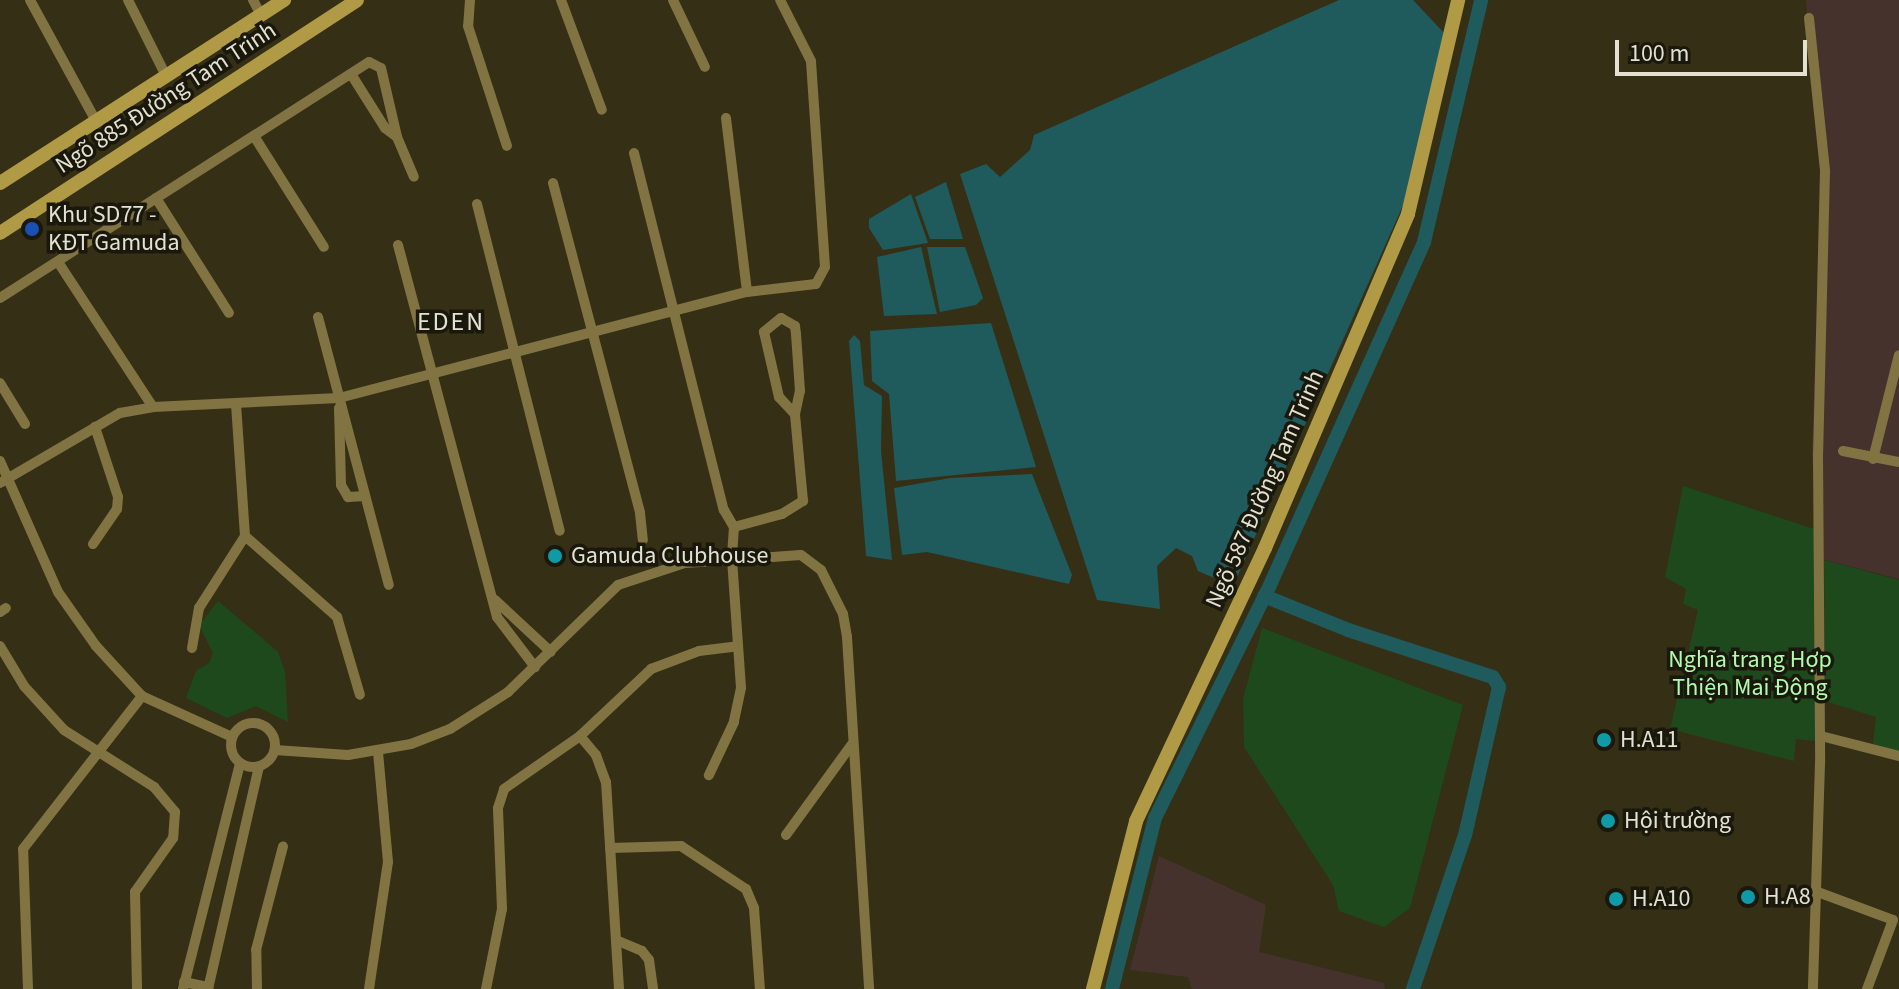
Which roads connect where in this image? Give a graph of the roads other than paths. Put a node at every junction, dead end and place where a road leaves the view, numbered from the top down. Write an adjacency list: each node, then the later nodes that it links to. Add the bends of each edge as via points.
1 (30, 0): 18 (street)
2 (128, 0): 15 (street)
3 (253, 0): 11 (street)
4 (284, 0): 11 (street, Ngõ 885 Đường Tam Trinh)
5 (357, 0): 28 (street, Ngõ 885 Đường Tam Trinh)
6 (470, 0): 21 (street, via 465,16)
7 (561, 0): 16 (street)
8 (673, 0): 13 (street)
9 (780, 0): 32 (street, via 811,61 825,267 808,287)
10 (1458, 0): 97 (street, Ngõ 587 Đường Tam Trinh, via 1408,214 1265,548 1136,821)
11 (261, 15): 15 (street, Ngõ 885 Đường Tam Trinh)
12 (1809, 18): 71 (street, via 1825,171 1818,454)
13 (705, 67)
14 (351, 74): 19 (street); 20 (street, via 385,128); 20 (street, via 369,62 379,64)
15 (166, 76): 18 (street, Ngõ 885 Đường Tam Trinh)
16 (602, 110)
17 (726, 118): 32 (street)
18 (96, 121): 24 (street, Ngõ 885 Đường Tam Trinh)
19 (254, 136): 26 (street); 30 (street)
20 (397, 137): 23 (street)
21 (507, 146)
22 (634, 153): 34 (street)
23 (414, 177)
24 (0, 183)
25 (553, 183): 37 (street)
26 (156, 198): 31 (street); 35 (street)
27 (477, 204): 38 (street)
28 (0, 233)
29 (398, 245): 40 (street)
30 (324, 247)
31 (58, 262): 33 (street); 44 (street)
32 (747, 292): 34 (street)
33 (0, 298)
34 (671, 312): 37 (street); 55 (street, via 724,510)
35 (229, 313)
36 (318, 317): 42 (street)
37 (592, 334): 38 (street); 58 (street)
38 (515, 354): 40 (street); 56 (street)
39 (1899, 355): 49 (street)
40 (433, 376): 42 (street); 62 (street)
41 (0, 383): 46 (street)
42 (339, 398): 43 (street); 54 (street); 54 (street, via 341,485 348,497)
43 (236, 405): 44 (street); 57 (street)
44 (153, 407): 47 (street, via 120,413)
45 (795, 414): 45 (street, via 800,391 795,326 781,318 764,332 779,397); 55 (street, via 803,501 782,514)
46 (25, 424)
47 (95, 427): 52 (street); 59 (street, via 118,497 117,509)
48 (1843, 451): 49 (street)
49 (1873, 459): 51 (street)
50 (0, 461): 52 (street)
51 (1899, 462)
52 (11, 477): 53 (street); 69 (street, via 73,618)
53 (0, 483)
54 (365, 496): 61 (street)
55 (734, 527): 60 (street)
56 (560, 531)
57 (245, 536): 65 (street, via 199,608); 68 (street, via 337,617)
58 (643, 540)
59 (93, 544)
60 (732, 559): 64 (street); 66 (street, via 685,563 618,585); 73 (street, via 801,555 821,570 843,614)
61 (389, 585)
62 (494, 599): 66 (street); 67 (street, via 506,635)
63 (0, 646): 77 (street, via 42,707)
64 (738, 646): 70 (street, via 699,651 651,669); 80 (street, via 740,705)
65 (192, 648)
66 (551, 652): 67 (street)
67 (535, 667): 75 (street, via 508,692 450,729)
68 (360, 695)
69 (142, 696): 72 (street); 77 (street)
70 (580, 736): 83 (street, via 596,755 606,782); 92 (street, via 500,797 502,909)
71 (1821, 736): 76 (street); 84 (street)
72 (232, 737): 74 (street, via 243,725 259,724 272,734); 78 (street, via 230,747)
73 (852, 744): 81 (street); 96 (street)
74 (275, 750): 75 (street); 79 (street)
75 (378, 752): 91 (street, via 388,862)
76 (1899, 756)
77 (99, 757): 88 (street, via 23,849); 89 (street, via 154,787 175,812 173,838 135,892)
78 (240, 764): 79 (street); 86 (street)
79 (259, 767): 87 (street)
80 (709, 775)
81 (786, 835)
82 (283, 846): 90 (street, via 256,950)
83 (610, 848): 85 (street); 95 (street, via 681,846 746,889 754,908)
84 (1815, 891): 98 (street); 99 (street, via 1893,920)
85 (616, 940): 93 (street); 94 (street, via 642,951 649,960)
86 (184, 985): 87 (street)
87 (208, 988)
88 (28, 989)
89 (137, 989)
90 (257, 989)
91 (369, 989)
92 (486, 989)
93 (619, 989)
94 (653, 989)
95 (760, 989)
96 (869, 989)
97 (1093, 989)
98 (1813, 989)
99 (1867, 989)

